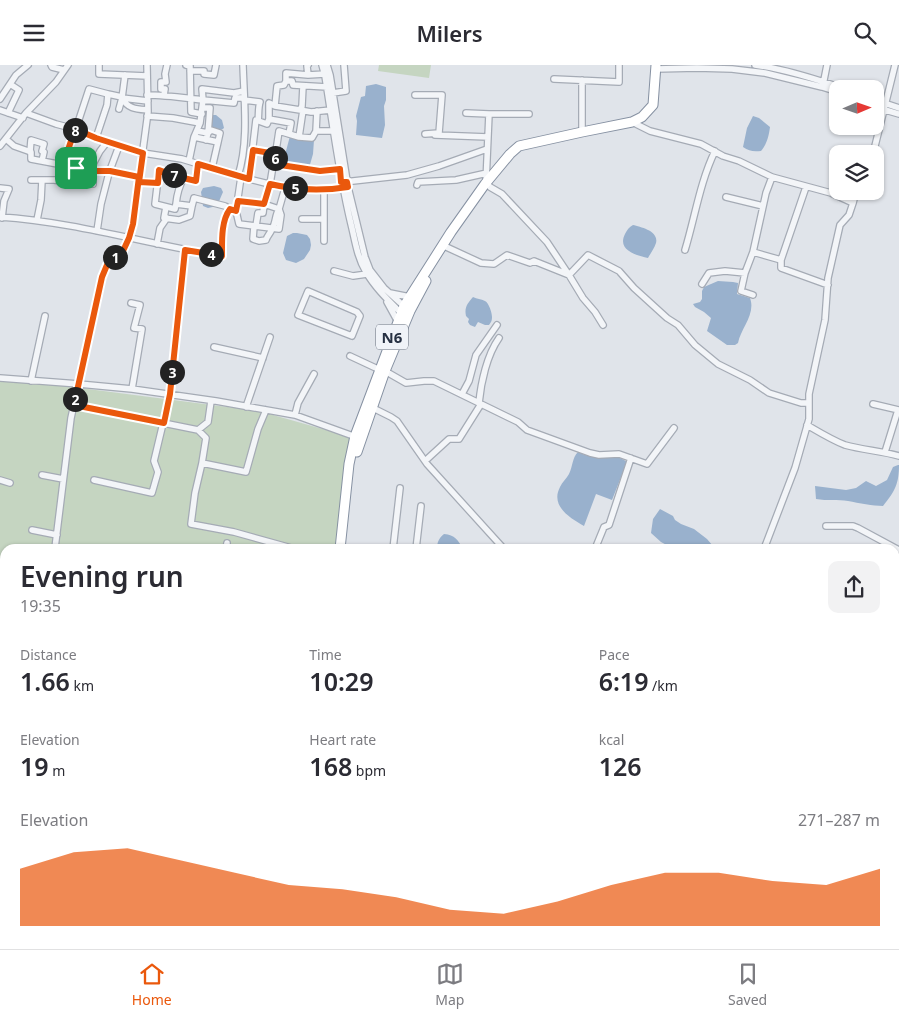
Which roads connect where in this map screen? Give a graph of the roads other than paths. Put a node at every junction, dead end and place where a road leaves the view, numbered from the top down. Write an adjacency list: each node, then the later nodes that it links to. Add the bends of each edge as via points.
1 (28, 65): 28 (street)
2 (51, 65): 18 (street)
3 (98, 65): 22 (street, via 99,74)
4 (146, 65): 24 (street)
5 (167, 65): 37 (street, via 166,82 161,82)
6 (216, 65): 20 (street, via 214,75 204,74)
7 (243, 65): 40 (street)
8 (308, 65): 23 (street)
9 (322, 65): 21 (street)
10 (327, 65): 35 (street)
11 (344, 65): 35 (street, via 346,91)
12 (619, 65): 26 (street, via 619,82)
13 (755, 65): 29 (street)
14 (827, 65): 29 (street)
15 (895, 65): 48 (street)
16 (656, 67): 17 (street); 66 (highway, N6, via 653,105)
17 (732, 67): 29 (street)
18 (66, 68): 63 (street)
19 (188, 68): 20 (street); 43 (street)
20 (205, 68)
21 (325, 74): 23 (street); 32 (street)
22 (125, 75): 24 (street); 39 (street)
23 (308, 75): 27 (street, via 286,73); 31 (street)
24 (147, 76): 41 (street)
25 (554, 79): 26 (street)
26 (582, 80): 73 (street)
27 (286, 81): 31 (street); 47 (street, via 284,85 277,86)
28 (10, 84): 42 (street); 57 (street, via 19,90)
29 (823, 84): 30 (street); 33 (street)
30 (829, 85)
31 (306, 86): 32 (street); 53 (street)
32 (327, 87): 54 (street)
33 (829, 87)
34 (221, 91): 40 (street); 44 (street, via 202,89); 45 (street)
35 (333, 93): 111 (street)
36 (108, 94): 39 (street); 69 (street, via 89,89); 79 (street)
37 (164, 95): 41 (street); 43 (street)
38 (415, 95): 78 (street, via 442,95 439,133 424,134)
39 (122, 97): 41 (street); 50 (street); 58 (street, via 126,105)
40 (244, 97): 45 (street, via 235,99 234,103); 46 (street); 101 (street)
41 (148, 98): 58 (street)
42 (0, 99)
43 (192, 99): 44 (street); 55 (street, via 191,112)
44 (203, 101): 45 (street); 55 (street)
45 (220, 102)
46 (260, 102): 47 (street); 65 (street)
47 (272, 104): 51 (street); 64 (street)
48 (884, 107): 49 (street); 60 (street)
49 (899, 108)
50 (119, 109)
51 (291, 109): 53 (street); 68 (street)
52 (0, 110): 57 (street)
53 (301, 110): 56 (street); 77 (street)
54 (330, 110): 56 (street); 72 (street)
55 (202, 111): 67 (street); 74 (street, via 210,108)
56 (317, 111): 71 (street)
57 (8, 113): 63 (street)
58 (148, 113): 67 (street); 90 (street)
59 (466, 113): 61 (street)
60 (899, 114)
61 (489, 115): 62 (street); 78 (street)
62 (529, 115)
63 (24, 116): 69 (street); 80 (street)
64 (269, 119): 65 (street, via 267,123); 68 (street)
65 (258, 121): 87 (street)
66 (632, 122): 73 (highway, N6); 88 (street, via 650,131 701,143)
67 (200, 123): 70 (street)
68 (291, 123): 75 (street)
69 (75, 129): 79 (street); 94 (street)
70 (197, 131): 74 (street); 76 (street)
71 (316, 131): 72 (street); 77 (street, via 312,138)
72 (334, 131): 98 (street)
73 (582, 132): 108 (highway, N6, via 519,146)
74 (208, 133): 81 (street); 83 (street, via 211,130 220,133)
75 (290, 134): 77 (street); 91 (street, via 279,131)
76 (194, 137): 81 (street); 93 (street)
77 (299, 137)
78 (488, 137): 86 (street)
79 (96, 138): 82 (street)
80 (6, 139): 84 (street); 89 (street)
81 (206, 140): 83 (street)
82 (107, 142): 85 (street); 100 (street, via 92,165)
83 (218, 142): 97 (street)
84 (0, 146)
85 (119, 146): 90 (street); 99 (street)
86 (487, 149): 108 (street); 111 (street, via 439,167)
87 (253, 150): 91 (street); 105 (street)
88 (714, 151): 102 (street); 141 (street)
89 (30, 152): 92 (street, via 31,159); 92 (street, via 31,140 44,144)
90 (143, 153): 93 (street); 104 (street)
91 (276, 154): 96 (street)
92 (42, 161): 94 (street, via 63,165)
93 (190, 161): 95 (street)
94 (64, 162): 100 (street)
95 (198, 164): 97 (street); 103 (street, via 196,181)
96 (274, 164): 98 (street, via 320,171); 110 (street)
97 (212, 168): 101 (street)
98 (340, 169): 111 (street)
99 (110, 170): 100 (street); 104 (street); 135 (street)
100 (92, 171): 107 (street, via 93,184)
101 (240, 177): 105 (street); 119 (street)
102 (772, 177): 113 (street); 124 (street)
103 (184, 178): 109 (street, via 159,170); 121 (street)
104 (139, 179): 109 (street); 136 (street)
105 (249, 179): 110 (street)
106 (31, 180): 107 (street)
107 (42, 180): 132 (street)
108 (487, 181): 112 (street, via 456,179 418,182); 139 (highway, N6); 147 (street, via 547,242)
109 (158, 183): 125 (street, via 155,204)
110 (270, 184): 115 (street); 122 (street)
111 (345, 185): 116 (street); 146 (street, via 359,256); 150 (street, via 370,270)
112 (418, 185)
113 (806, 187): 120 (street); 143 (street)
114 (0, 188): 128 (street, via 9,189)
115 (285, 188): 116 (street); 126 (street)
116 (324, 189): 131 (street)
117 (726, 197): 124 (street)
118 (854, 200): 120 (street)
119 (238, 201): 122 (street); 127 (street)
120 (853, 203): 149 (street, via 849,215 840,225)
121 (176, 204): 123 (street); 125 (street, via 175,209)
122 (264, 204): 126 (street); 133 (street)
123 (192, 206): 127 (street, via 194,198); 129 (street, via 190,216 179,220)
124 (763, 206): 142 (street)
125 (166, 207): 129 (street, via 164,218)
126 (279, 209): 134 (street, via 279,229)
127 (233, 210): 133 (street, via 239,224); 140 (street, via 227,213 223,229 222,256)
128 (1, 217): 132 (street)
129 (167, 219): 138 (street, via 160,228)
130 (302, 219): 131 (street)
131 (324, 219): 137 (street)
132 (37, 220): 135 (street)
133 (255, 226): 134 (street); 134 (street, via 253,239 259,241 266,240)
134 (273, 228)
135 (97, 231): 136 (street)
136 (129, 238): 138 (street); 168 (street, via 123,251 107,265 102,277)
137 (324, 241)
138 (157, 244): 140 (street)
139 (445, 247): 147 (street, via 481,263 494,264 507,255 530,263 534,261); 152 (highway, N6); 154 (highway, N6)
140 (185, 250): 170 (street)
141 (685, 250)
142 (753, 252): 143 (street); 145 (street)
143 (782, 260): 149 (street, via 781,268)
144 (334, 271): 146 (street, via 353,276)
145 (745, 273): 148 (street, via 709,273); 151 (street, via 741,291)
146 (367, 274): 150 (street)
147 (569, 275): 158 (street); 174 (street, via 588,255 604,262 619,271 718,364 769,393)
148 (702, 284)
149 (828, 285): 174 (street, via 825,320)
150 (387, 294): 152 (street); 154 (street); 154 (street)
151 (753, 295)
152 (410, 297): 154 (highway, N6)
153 (131, 303): 169 (street, via 140,305 134,328 142,329)
154 (404, 314): 164 (highway, N6)
155 (45, 316): 167 (street)
156 (360, 316): 156 (street, via 352,336 298,315 308,291)
157 (497, 325): 171 (street, via 476,355)
158 (603, 325)
159 (270, 337): 163 (street)
160 (499, 338): 173 (street, via 481,383)
161 (214, 347): 163 (street)
162 (350, 356): 164 (street)
163 (263, 358): 178 (street)
164 (383, 371): 171 (street, via 406,383 434,381); 177 (highway, N6)
165 (314, 374): 181 (street)
166 (0, 378): 167 (street)
167 (31, 381): 168 (street)
168 (79, 384): 169 (street); 176 (street)
169 (132, 389): 170 (street)
170 (170, 394): 172 (street); 182 (street)
171 (462, 394): 173 (street)
172 (211, 401): 178 (street); 185 (street, via 208,422)
173 (480, 403): 189 (street, via 527,430 584,451 599,455 619,454); 190 (street, via 459,439 449,439)
174 (809, 403): 183 (street)
175 (873, 404): 180 (street)
176 (74, 405): 182 (street); 193 (street)
177 (370, 406): 186 (highway, N6); 190 (street, via 397,421)
178 (246, 407): 179 (street)
179 (266, 410): 181 (street); 191 (street, via 246,471)
180 (898, 410): 187 (street)
181 (295, 415): 186 (street)
182 (164, 423): 185 (street); 195 (street, via 154,461 158,472 152,493)
183 (807, 425): 187 (street, via 848,445); 210 (street)
184 (674, 428): 189 (street, via 647,464)
185 (198, 429): 191 (street, via 206,438)
186 (358, 437): 204 (highway, N6, via 349,464); 205 (highway, N6)
187 (885, 452): 188 (street)
188 (899, 456)
189 (632, 459): 209 (street, via 609,525 604,527)
190 (425, 461): 208 (street)
191 (202, 463): 203 (street, via 191,524)
192 (42, 475): 193 (street)
193 (63, 479): 201 (street)
194 (0, 480): 196 (street)
195 (94, 480)
196 (10, 483)
197 (400, 488): 206 (street)
198 (421, 506): 207 (street)
199 (826, 526): 211 (street, via 853,526)
200 (32, 530): 201 (street)
201 (57, 535): 202 (street)
202 (56, 544)
203 (277, 544)
204 (341, 544)
205 (347, 544)
206 (394, 544)
207 (417, 544)
208 (500, 544)
209 (597, 544)
210 (767, 544)
211 (888, 544)

